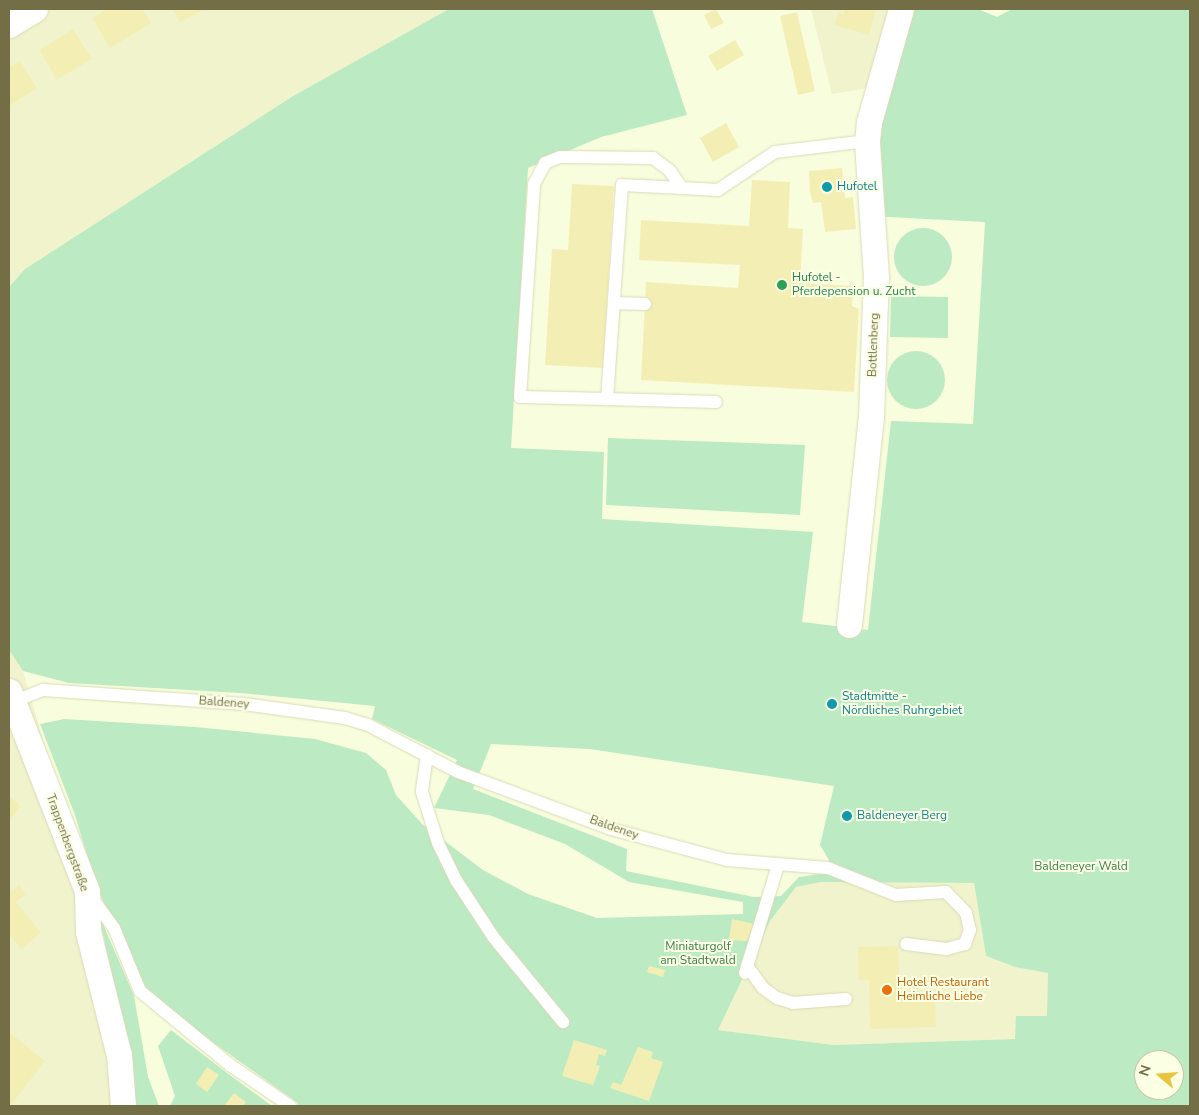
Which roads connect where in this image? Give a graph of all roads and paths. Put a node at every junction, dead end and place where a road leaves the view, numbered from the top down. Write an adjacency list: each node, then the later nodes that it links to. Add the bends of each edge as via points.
1 (34, 9): 3 (main road)
2 (901, 9): 4 (street, Bottlenberg, via 869,122)
3 (9, 24)
4 (867, 141): 5 (lane, via 775,152 718,190); 10 (street, Bottlenberg, via 876,277 867,309 871,417)
5 (682, 188): 6 (lane, via 622,185); 8 (lane, via 670,171 653,158 560,156 545,163 538,172 534,184 520,397)
6 (614, 303): 7 (lane); 8 (lane)
7 (645, 304)
8 (607, 400): 9 (lane)
9 (716, 402)
10 (849, 624)
11 (10, 700): 12 (lane, Baldeney, via 43,690 327,713 368,725); 14 (street, Trappenbergstraße)
12 (427, 755): 13 (lane, Baldeney, via 458,772 611,829 696,854); 17 (lane, via 422,792 438,843 456,880 494,938)
13 (778, 865): 15 (lane, Baldeney, via 828,868 896,895 946,892 966,913 970,930 965,944 946,949); 16 (lane, via 746,970 777,998 793,1003)
14 (87, 891): 18 (street, Trappenbergstraße, via 88,932 119,1055); 19 (lane, via 114,928 140,991 230,1065)
15 (906, 944)
16 (846, 999)
17 (563, 1022)
18 (123, 1106)
19 (290, 1106)

